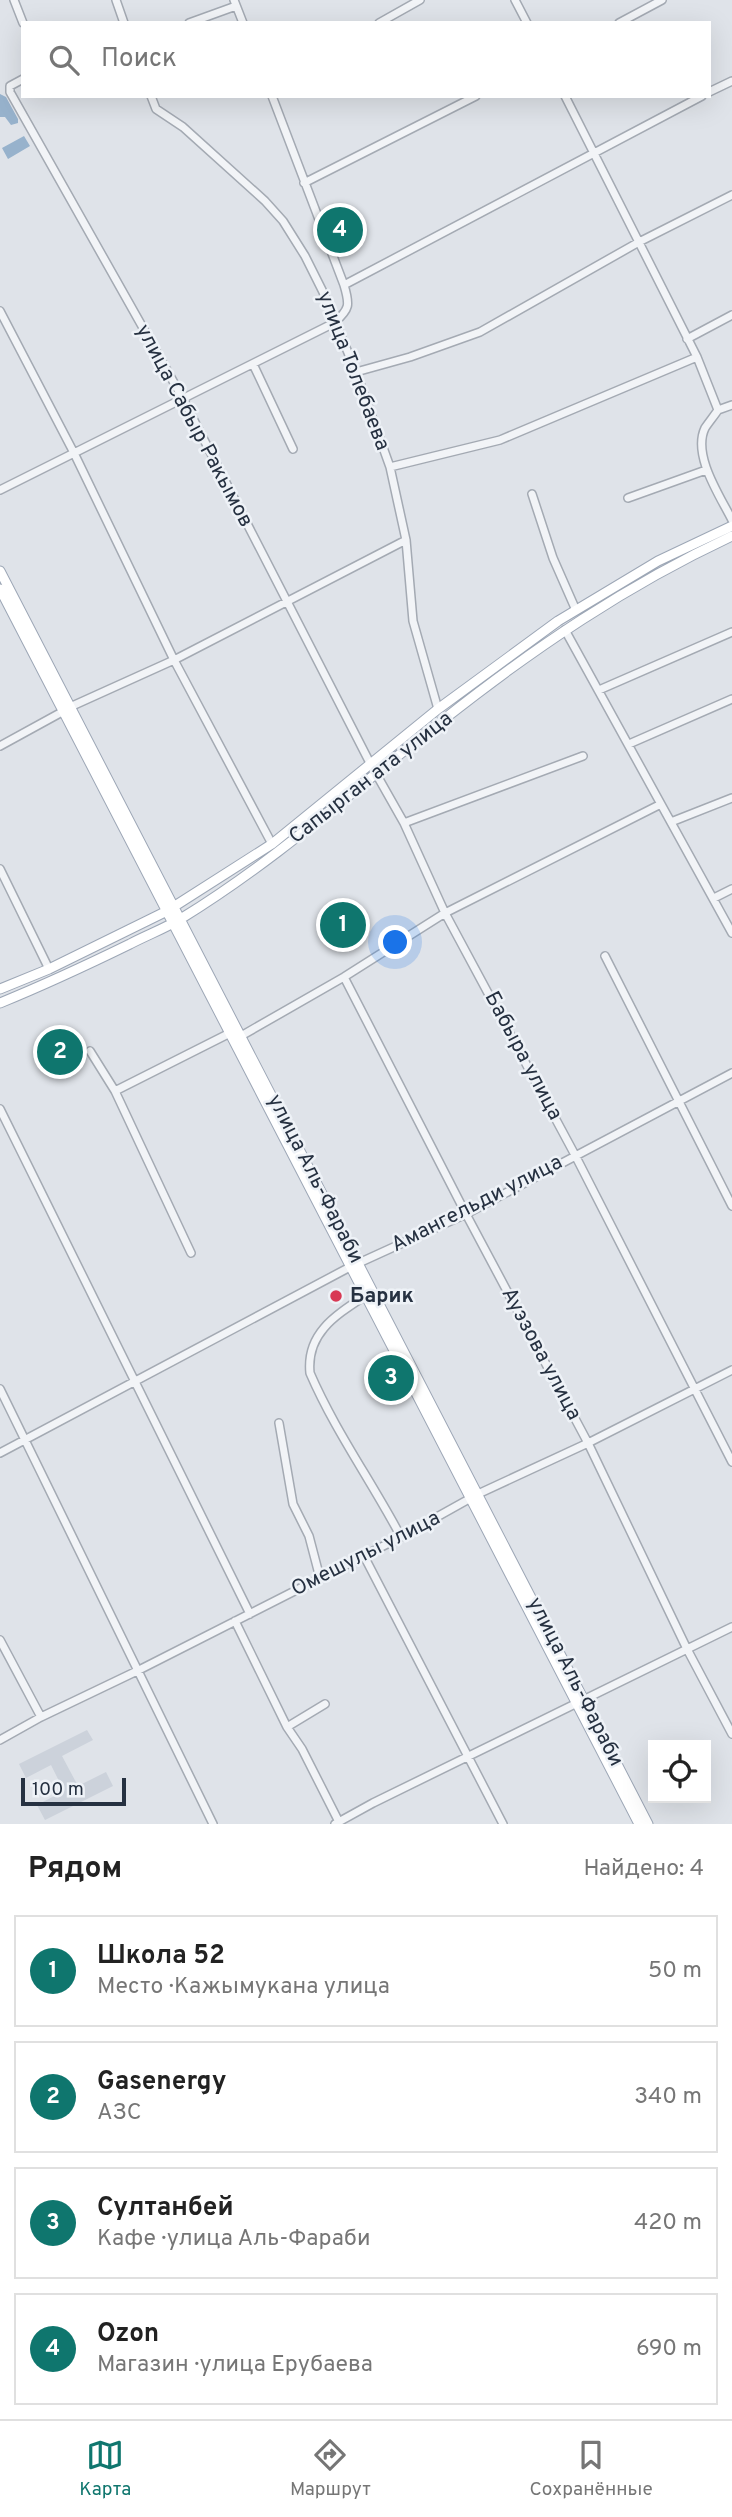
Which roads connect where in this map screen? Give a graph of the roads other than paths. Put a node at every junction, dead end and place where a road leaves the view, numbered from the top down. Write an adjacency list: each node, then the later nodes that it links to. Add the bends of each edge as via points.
1 (14, 0): 7 (street)
2 (116, 0): 8 (street)
3 (420, 0): 11 (street)
4 (515, 0): 12 (street)
5 (662, 0): 13 (street)
6 (235, 3): 9 (street); 10 (street)
7 (22, 21)
8 (123, 21)
9 (194, 21)
10 (242, 21)
11 (383, 21)
12 (526, 21)
13 (623, 21)
14 (21, 80): 34 (street, улица Сабыр Ракымов, via 10,86 10,92)
15 (732, 80): 16 (street)
16 (711, 91)
17 (152, 98): 29 (street, улица Толебаева, via 156,109 245,181 283,221 306,256)
18 (273, 98): 23 (street)
19 (472, 98): 23 (street)
20 (566, 98): 22 (street)
21 (698, 98): 22 (street)
22 (594, 152): 25 (street); 26 (street)
23 (304, 183): 26 (street)
24 (732, 195): 25 (street)
25 (639, 242): 30 (street); 33 (street, via 481,332)
26 (344, 285): 29 (street, via 349,302)
27 (0, 312): 38 (street)
28 (732, 315): 30 (street)
29 (334, 323): 32 (street); 33 (street, улица Толебаева)
30 (687, 339): 31 (street)
31 (697, 357): 36 (street); 39 (street, via 500,440)
32 (253, 363): 34 (street); 37 (street)
33 (356, 372): 39 (street, улица Толебаева)
34 (181, 397): 38 (street); 50 (street, улица Сабыр Ракымов)
35 (732, 405): 36 (street)
36 (718, 410): 40 (street, via 704,430)
37 (293, 449)
38 (74, 453): 41 (street); 54 (street)
39 (390, 467): 47 (street, улица Толебаева)
40 (706, 470): 43 (street); 44 (street)
41 (0, 490)
42 (532, 494): 51 (street)
43 (628, 498)
44 (732, 520)
45 (732, 526): 51 (main road, Сапырган ата улица)
46 (732, 536): 52 (main road, Сапырган ата улица, via 627,589)
47 (406, 540): 50 (street); 58 (street, улица Толебаева, via 413,621)
48 (0, 571): 57 (main road, улица Аль-Фараби)
49 (0, 589): 57 (main road, улица Аль-Фараби)
50 (287, 602): 54 (street); 62 (street, улица Сабыр Ракымов)
51 (575, 608): 58 (main road, Сапырган ата улица)
52 (565, 630): 55 (street); 63 (main road, Сапырган ата улица)
53 (732, 632): 55 (street)
54 (174, 660): 57 (street); 68 (street)
55 (599, 690): 59 (street)
56 (732, 698): 59 (street)
57 (66, 709): 60 (street); 72 (main road, улица Аль-Фараби)
58 (438, 709): 62 (main road, Сапырган ата улица)
59 (629, 744): 65 (street)
60 (0, 746)
61 (583, 755): 67 (street)
62 (370, 763): 63 (street, Бабыра улица); 68 (main road, Сапырган ата улица)
63 (376, 774): 67 (street, Бабыра улица); 74 (main road, Сапырган ата улица, via 277,852)
64 (732, 798): 66 (street)
65 (659, 805): 66 (street); 73 (street)
66 (671, 822): 71 (street)
67 (404, 823): 73 (street, Бабыра улица)
68 (272, 844): 72 (main road, Сапырган ата улица)
69 (0, 869): 77 (street)
70 (732, 889): 71 (street)
71 (714, 898): 75 (street)
72 (170, 908): 74 (main road, улица Аль-Фараби); 77 (main road, Сапырган ата улица)
73 (445, 913): 78 (street); 87 (street, Бабыра улица)
74 (176, 921): 80 (main road, Сапырган ата улица); 81 (main road, улица Аль-Фараби)
75 (732, 933)
76 (605, 956): 85 (street)
77 (50, 970): 79 (main road, Сапырган ата улица)
78 (344, 977): 81 (street); 89 (street, Ауэзова улица)
79 (0, 989)
80 (0, 1003)
81 (235, 1033): 84 (street); 91 (main road, улица Аль-Фараби)
82 (90, 1051): 84 (street)
83 (732, 1073): 85 (street, Амангельди улица)
84 (116, 1091): 90 (street)
85 (677, 1102): 87 (street, Амангельди улица); 88 (street)
86 (0, 1109): 94 (street)
87 (575, 1155): 89 (street, Амангельди улица); 96 (street, Бабыра улица)
88 (732, 1206)
89 (466, 1214): 91 (street, Амангельди улица); 99 (street, Ауэзова улица)
90 (191, 1253)
91 (354, 1265): 92 (main road, улица Аль-Фараби); 94 (street, Амангельди улица); 102 (main road, улица Аль-Фараби)
92 (365, 1296): 102 (main road, улица Аль-Фараби); 103 (street, via 324,1325 315,1340 310,1373 344,1442)
93 (732, 1370): 96 (street, Омешулы улица)
94 (137, 1381): 98 (street, Амангельди улица); 106 (street)
95 (0, 1389): 98 (street)
96 (696, 1389): 99 (street, Омешулы улица); 101 (street, Бабыра улица)
97 (279, 1423): 105 (street, via 293,1504 309,1536)
98 (26, 1440): 100 (street, Амангельди улица); 111 (street)
99 (588, 1443): 102 (street, Омешулы улица); 110 (street, Ауэзова улица)
100 (0, 1453)
101 (732, 1462)
102 (474, 1497): 103 (street, Омешулы улица); 112 (main road, улица Аль-Фараби)
103 (401, 1537): 104 (street, Омешулы улица)
104 (364, 1556): 105 (street, Омешулы улица); 118 (street)
105 (320, 1578): 106 (street, Омешулы улица)
106 (250, 1614): 107 (street, Омешулы улица)
107 (235, 1621): 111 (street, Омешулы улица); 115 (street)
108 (732, 1627): 110 (street)
109 (0, 1640): 114 (street)
110 (687, 1649): 112 (street); 116 (street, Ауэзова улица)
111 (137, 1671): 114 (street, Омешулы улица); 120 (street)
112 (579, 1701): 118 (street); 122 (main road, улица Аль-Фараби); 123 (main road, улица Аль-Фараби)
113 (325, 1704): 115 (street)
114 (41, 1717): 117 (street, Омешулы улица)
115 (287, 1727): 119 (street)
116 (732, 1734)
117 (0, 1740)
118 (466, 1756): 119 (street); 121 (street)
119 (337, 1823)
120 (213, 1824)
121 (503, 1824)
122 (639, 1824)
123 (648, 1824)

